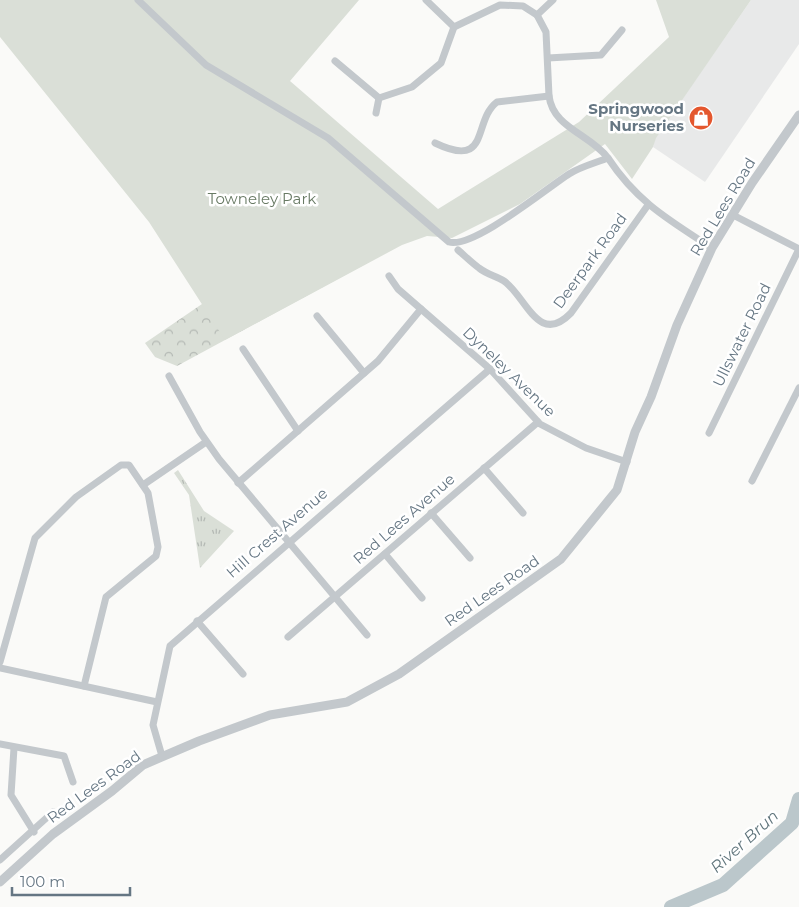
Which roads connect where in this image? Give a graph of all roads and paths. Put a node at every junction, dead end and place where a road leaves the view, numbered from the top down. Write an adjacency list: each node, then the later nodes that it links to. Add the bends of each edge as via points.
1 (138, 0): 15 (street, via 206,65 328,138 449,242 463,241 494,226 571,173)
2 (426, 0): 6 (street)
3 (553, 0): 5 (street)
4 (499, 2): 5 (street, via 523,6); 6 (street)
5 (537, 15): 8 (street, via 546,32)
6 (454, 26): 11 (street, via 441,63 412,87)
7 (622, 30): 8 (street, via 600,55)
8 (548, 58): 10 (street)
9 (335, 61): 11 (street)
10 (549, 96): 14 (street, via 497,102 490,107 479,141 468,150 451,151); 15 (street, via 557,118 600,148)
11 (379, 98): 12 (street)
12 (376, 112)
13 (799, 115): 17 (street, Red Lees Road)
14 (436, 143)
15 (608, 158): 16 (street)
16 (648, 205): 18 (street); 20 (street, Deerpark Road, via 571,314 552,325 540,322 504,281 480,269)
17 (734, 215): 18 (street, Red Lees Road); 19 (street)
18 (712, 248): 33 (street, Red Lees Road, via 677,325 635,432)
19 (799, 249): 31 (street, Ullswater Road)
20 (458, 250)
21 (389, 276): 22 (street, Dyneley Avenue, via 392,283)
22 (421, 309): 25 (street, Dyneley Avenue); 26 (street)
23 (316, 316): 26 (street)
24 (243, 349): 30 (street)
25 (490, 369): 29 (street, Dyneley Avenue); 40 (street, Hill Crest Avenue)
26 (364, 373): 30 (street)
27 (169, 376): 32 (street)
28 (799, 388): 35 (street)
29 (538, 422): 33 (street, Dyneley Avenue, via 586,448); 34 (street, Red Lees Avenue)
30 (298, 431): 36 (street)
31 (709, 432)
32 (206, 442): 36 (street); 37 (street)
33 (627, 462): 55 (street, Red Lees Road, via 617,490 561,559 400,674 347,702 270,715)
34 (484, 468): 38 (street); 39 (street, Red Lees Avenue)
35 (752, 481)
36 (238, 483): 40 (street)
37 (143, 485): 48 (street, via 129,465 121,465 76,497 35,538); 51 (street, via 148,493 158,547 156,556 106,597)
38 (523, 513)
39 (431, 514): 41 (street, Red Lees Avenue); 42 (street)
40 (288, 542): 43 (street); 45 (street, Hill Crest Avenue)
41 (385, 554): 43 (street, Red Lees Avenue); 44 (street)
42 (470, 558)
43 (335, 597): 46 (street); 47 (street, Red Lees Avenue)
44 (422, 598)
45 (197, 621): 50 (street); 52 (street, Hill Crest Avenue, via 170,646)
46 (367, 635)
47 (288, 637)
48 (0, 662)
49 (0, 668): 51 (street)
50 (243, 674)
51 (84, 686): 52 (street)
52 (157, 702): 55 (street, Hill Crest Avenue, via 153,725)
53 (0, 744): 54 (street)
54 (14, 748): 56 (street, via 64,756); 58 (street, via 11,795)
55 (162, 756): 60 (street, Red Lees Road, via 143,765 52,834)
56 (73, 782)
57 (54, 812): 58 (street)
58 (34, 831): 59 (street)
59 (0, 860)
60 (0, 882)

